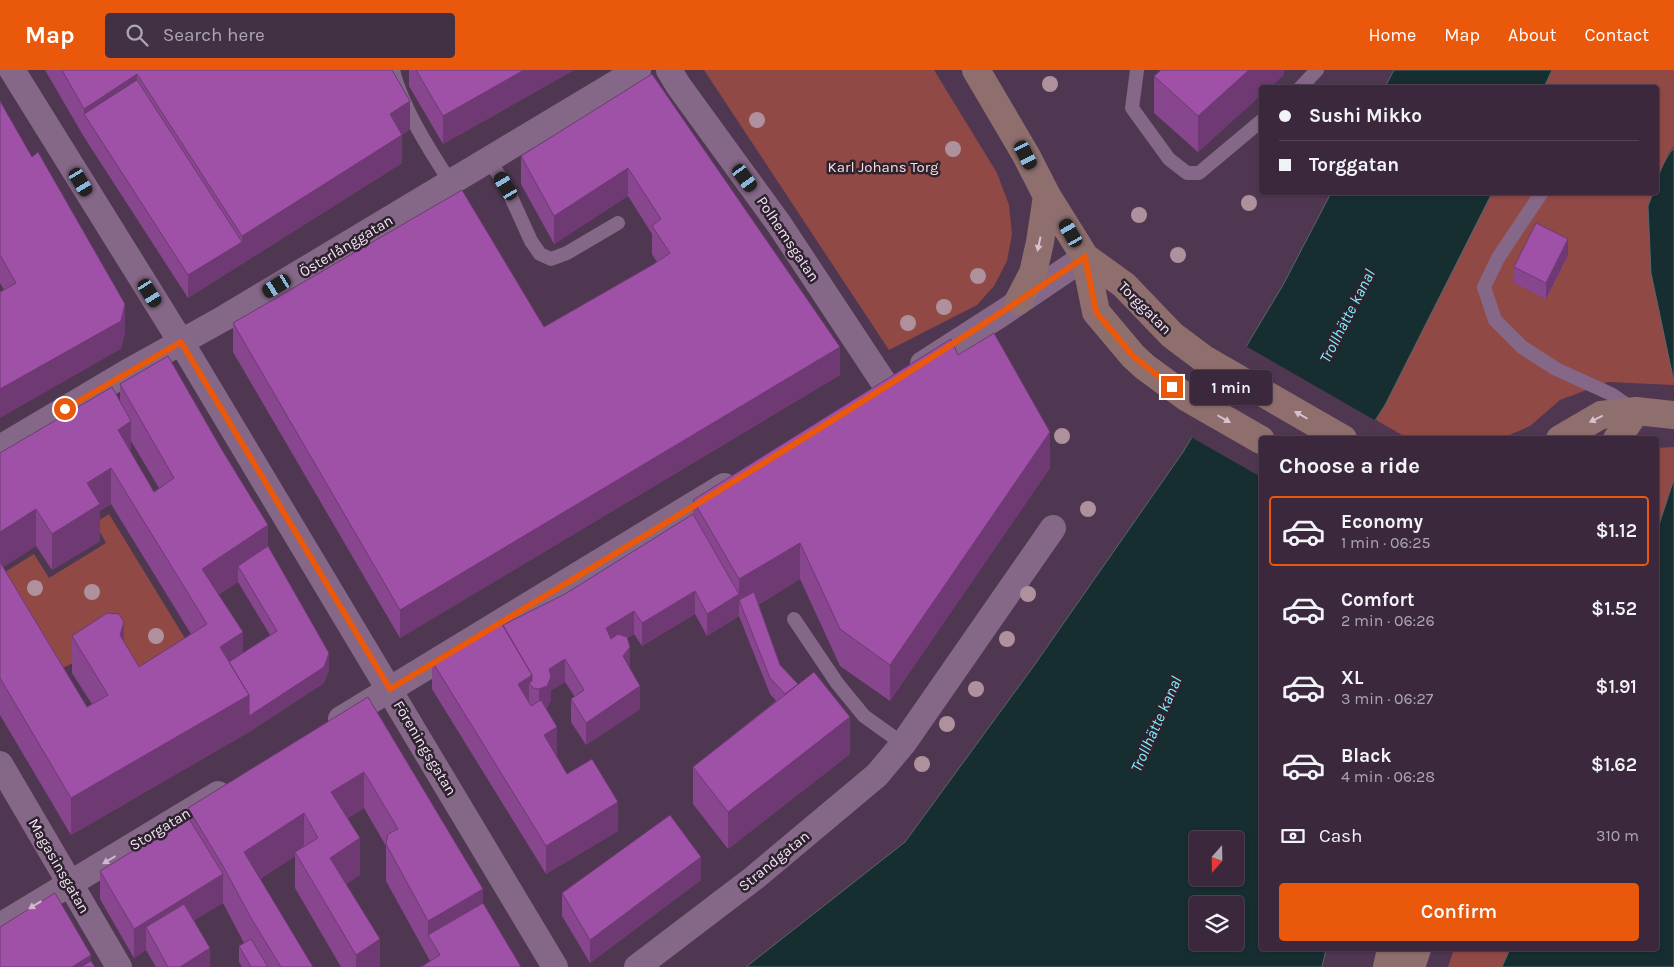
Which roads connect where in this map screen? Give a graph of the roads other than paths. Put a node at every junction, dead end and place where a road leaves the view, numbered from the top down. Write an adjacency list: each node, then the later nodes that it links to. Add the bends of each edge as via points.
1 (12, 70): 17 (street, Föreningsgatan)
2 (393, 70): 11 (lane, via 397,86)
3 (638, 70): 10 (street, Österlånggatan)
4 (669, 70): 16 (street, Polhemsgatan, via 779,224 878,392)
5 (976, 70): 13 (main road, Torggatan)
6 (1137, 70): 9 (lane, via 1132,108 1169,159 1187,173 1199,173)
7 (1317, 70): 8 (lane)
8 (1303, 85)
9 (1259, 123)
10 (490, 160): 11 (street, Österlånggatan); 14 (lane, via 540,254 551,258 568,254)
11 (451, 183): 17 (street, Österlånggatan)
12 (1540, 195): 18 (lane, via 1498,258 1484,287 1496,320 1522,347 1556,368 1611,394)
13 (1047, 196): 15 (main road, Torggatan); 16 (main road, one-way to 16, via 1033,273)
14 (618, 223)
15 (1085, 257): 16 (street); 20 (main road, Torggatan, one-way to 15, via 1204,359 1172,335 1124,284); 23 (main road, Torggatan, one-way to 23, via 1096,312 1133,356 1186,397)
16 (1012, 306)
17 (181, 342): 24 (street, Österlånggatan); 28 (street, Föreningsgatan)
18 (1636, 411): 19 (main road); 21 (main road, one-way to 21, via 1601,415); 22 (main road)
19 (1674, 415)
20 (1338, 436)
21 (1565, 436)
22 (1619, 436)
23 (1259, 439)
24 (0, 448)
25 (744, 474): 28 (street)
26 (1054, 528): 30 (street, Strandgatan)
27 (794, 619): 30 (lane, via 837,684 864,716)
28 (390, 689): 29 (street); 38 (street, Föreningsgatan)
29 (322, 730)
30 (903, 744): 39 (street, Strandgatan, via 877,775 762,872)
31 (0, 764): 33 (street, Magasinsgatan)
32 (238, 782): 33 (street, Storgatan, one-way to 33)
33 (70, 884): 34 (street, Storgatan, one-way to 34); 37 (street, Magasinsgatan)
34 (0, 926)
35 (1413, 951): 36 (main road)
36 (1391, 962)
37 (119, 967)
38 (555, 967)
39 (637, 967)

